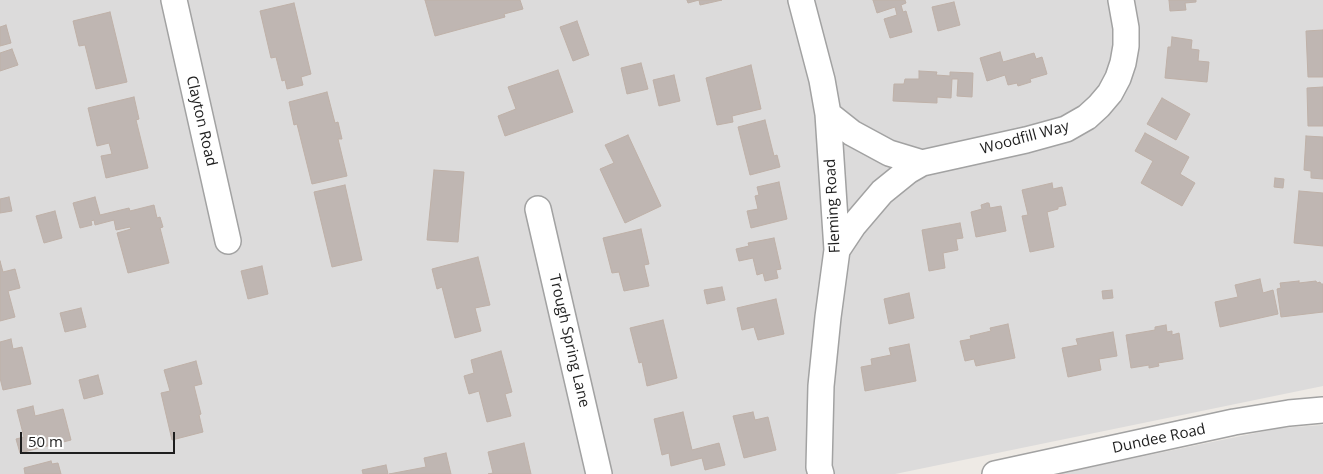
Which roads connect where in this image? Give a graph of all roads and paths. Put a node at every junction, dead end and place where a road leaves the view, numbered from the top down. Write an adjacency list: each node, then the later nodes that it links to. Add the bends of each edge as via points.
1 (174, 0): 7 (street, Clayton Road)
2 (801, 0): 4 (street, Fleming Road)
3 (1121, 0): 5 (street, Woodfill Way, via 1126,28 1123,63 1110,93 1087,117 1066,129)
4 (828, 114): 5 (street, Woodfill Way, via 852,133 889,153); 8 (street, Fleming Road)
5 (922, 163): 8 (street, Woodfill Way, via 882,192)
6 (538, 209): 10 (street, Trough Spring Lane)
7 (228, 241)
8 (837, 250): 11 (street, Fleming Road, via 821,386)
9 (1323, 410): 12 (street, Dundee Road, via 1234,422)
10 (599, 474)
11 (821, 474)
12 (995, 474)

